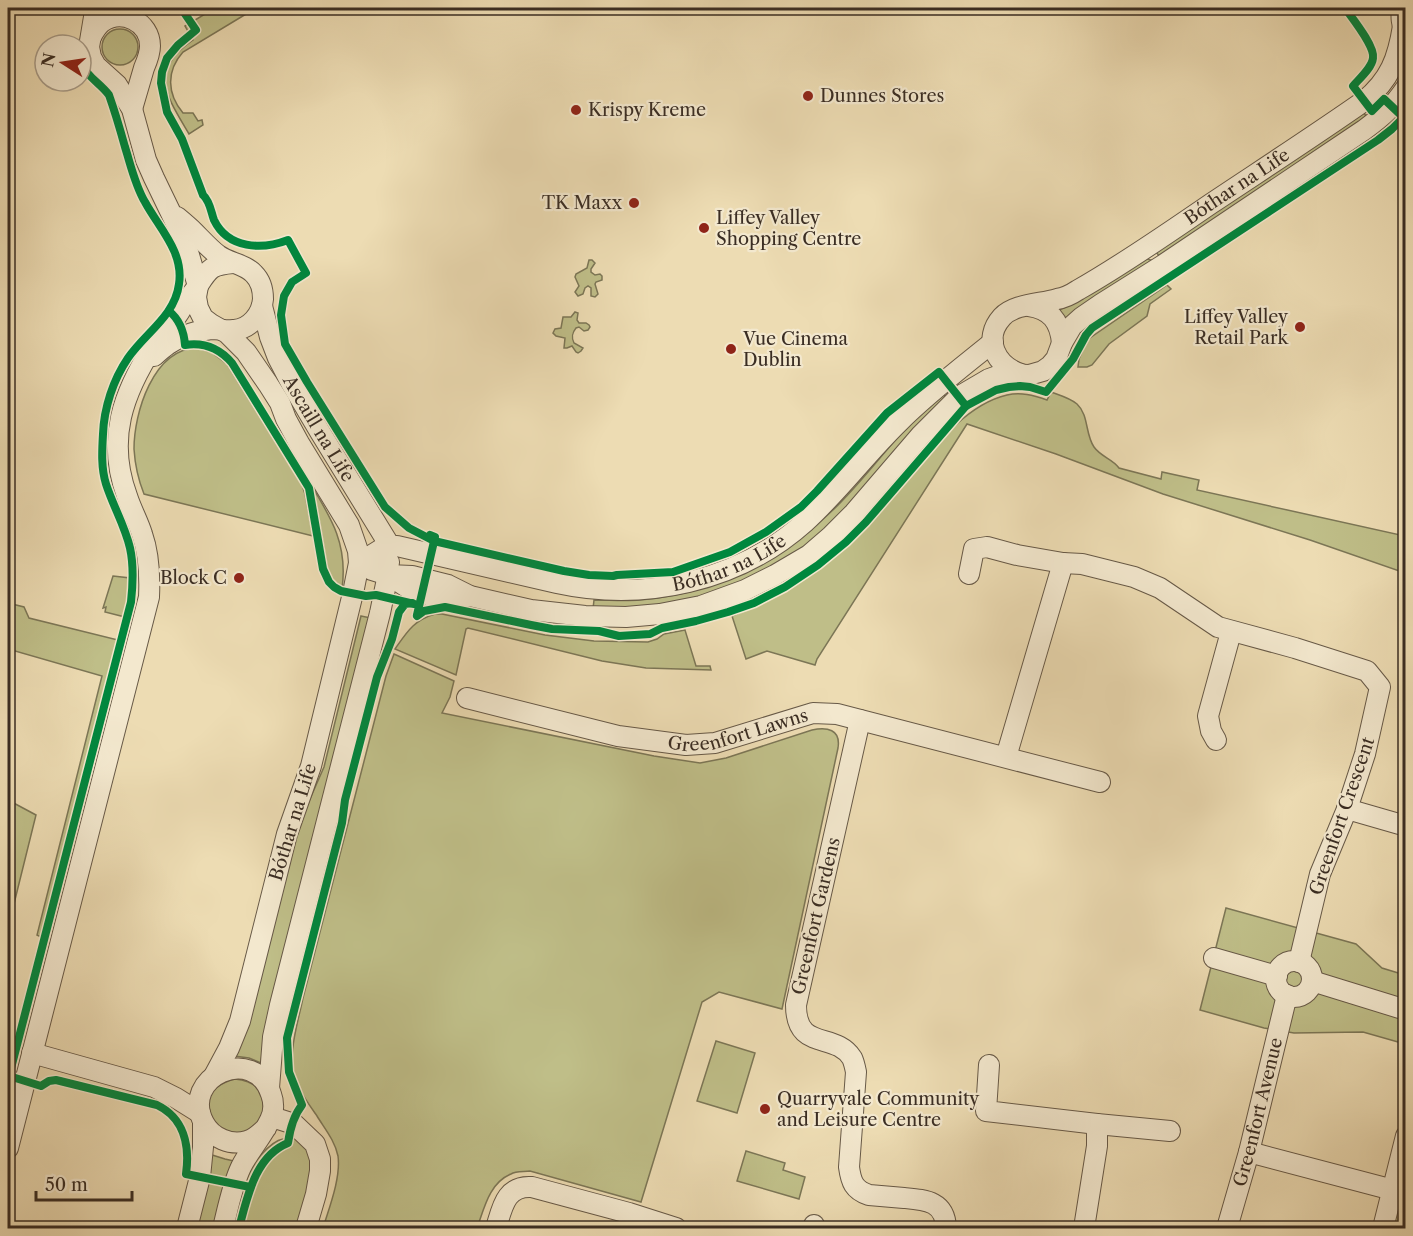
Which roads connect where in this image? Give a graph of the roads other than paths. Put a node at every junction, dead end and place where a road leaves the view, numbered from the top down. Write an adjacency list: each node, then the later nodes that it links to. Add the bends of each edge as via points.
1 (93, 8): 4 (street)
2 (120, 12): 5 (street); 7 (street, via 142,25 148,34 150,54)
3 (1403, 22): 15 (street, Bóthar na Life, via 1391,70 1364,101 1078,290 1061,299)
4 (92, 33)
5 (93, 33)
6 (93, 61): 8 (street)
7 (146, 63): 8 (street, via 130,76); 10 (street)
8 (106, 74): 10 (street)
9 (1406, 88): 18 (street, Bóthar na Life, via 1373,124 1082,317)
10 (132, 109): 11 (street, via 146,160)
11 (172, 213): 12 (street, via 209,248); 13 (street)
12 (233, 263): 13 (street, via 211,269); 14 (street, via 244,266 260,281)
13 (198, 286): 16 (street, via 196,297 203,318); 19 (street)
14 (262, 306): 16 (street, via 246,326); 21 (street, Ascaill na Life, via 274,347 291,382)
15 (1029, 306): 17 (street, Bóthar na Life, via 1014,308 1003,315); 18 (street, via 1053,317 1060,328)
16 (222, 329): 19 (street, via 184,336); 22 (street, Ascaill na Life, via 246,352 258,371 262,396 274,414 286,419 349,525)
17 (993, 342): 20 (street, via 1001,363); 21 (street, Bóthar na Life, via 899,421 805,523 758,555 712,575 667,587 606,590 573,587 404,546)
18 (1062, 343): 20 (street, Bóthar na Life, via 1050,366 1036,374)
19 (140, 368): 40 (street, via 121,413 118,439 122,480 145,544 149,597)
20 (1021, 374): 25 (street, Bóthar na Life, via 1003,374 960,396 854,513 809,555 714,602 660,614 600,617 531,610 470,596 412,576)
21 (390, 546): 22 (street); 25 (street, Bóthar na Life)
22 (358, 563): 25 (street, Bóthar na Life); 42 (street, Bóthar na Life, via 311,766 286,834 240,1021)
23 (1063, 563): 24 (street, Greenfort Crescent, via 987,547 974,549); 26 (street, Greenfort Crescent, via 1134,577 1160,588); 30 (street)
24 (969, 574)
25 (388, 575): 44 (street, Bóthar na Life, via 280,1005)
26 (1231, 632): 29 (street, via 1208,716); 32 (street, Greenfort Crescent, via 1367,671 1380,687 1365,754)
27 (467, 698): 28 (street, Greenfort Lawns, via 618,736 686,745 715,743 813,712)
28 (861, 720): 30 (street, Greenfort Lawns); 58 (street, Greenfort Gardens, via 796,1017 807,1034 845,1050 854,1062 849,1167 855,1187 870,1195 930,1202 940,1210)
29 (1216, 740)
30 (1006, 757): 31 (street, Greenfort Lawns)
31 (1100, 782)
32 (1347, 808): 33 (street); 35 (street, Greenfort Crescent, via 1320,874)
33 (1406, 826)
34 (1214, 958): 36 (street)
35 (1299, 962): 36 (street, via 1283,966); 37 (street, via 1310,971)
36 (1277, 976): 38 (street, via 1278,987)
37 (1312, 981): 38 (street, via 1303,995); 39 (street)
38 (1287, 995): 51 (street, Greenfort Avenue)
39 (1406, 1010)
40 (32, 1053): 43 (street); 50 (street)
41 (989, 1065): 47 (street, via 986,1112)
42 (209, 1081): 43 (street); 44 (street, via 223,1070 244,1069 263,1079); 45 (street, Bóthar na Life, via 199,1103)
43 (154, 1087): 45 (street)
44 (269, 1088): 46 (street, Bóthar na Life, via 274,1107)
45 (202, 1117): 46 (street, via 216,1137 236,1143 256,1137); 53 (street, Bóthar na Life, via 200,1177)
46 (269, 1123): 54 (street, via 242,1167); 55 (street, via 294,1124 315,1144 320,1171)
47 (1097, 1124): 48 (street); 59 (street)
48 (1170, 1131)
49 (1406, 1136): 52 (street)
50 (8, 1148)
51 (1249, 1152): 52 (street); 60 (street, Greenfort Avenue)
52 (1393, 1190): 61 (street)
53 (187, 1228)
54 (223, 1228)
55 (306, 1228)
56 (496, 1228): 57 (street, via 504,1200 526,1186)
57 (676, 1228)
58 (946, 1228)
59 (1084, 1228)
60 (1227, 1228)
61 (1383, 1228)

